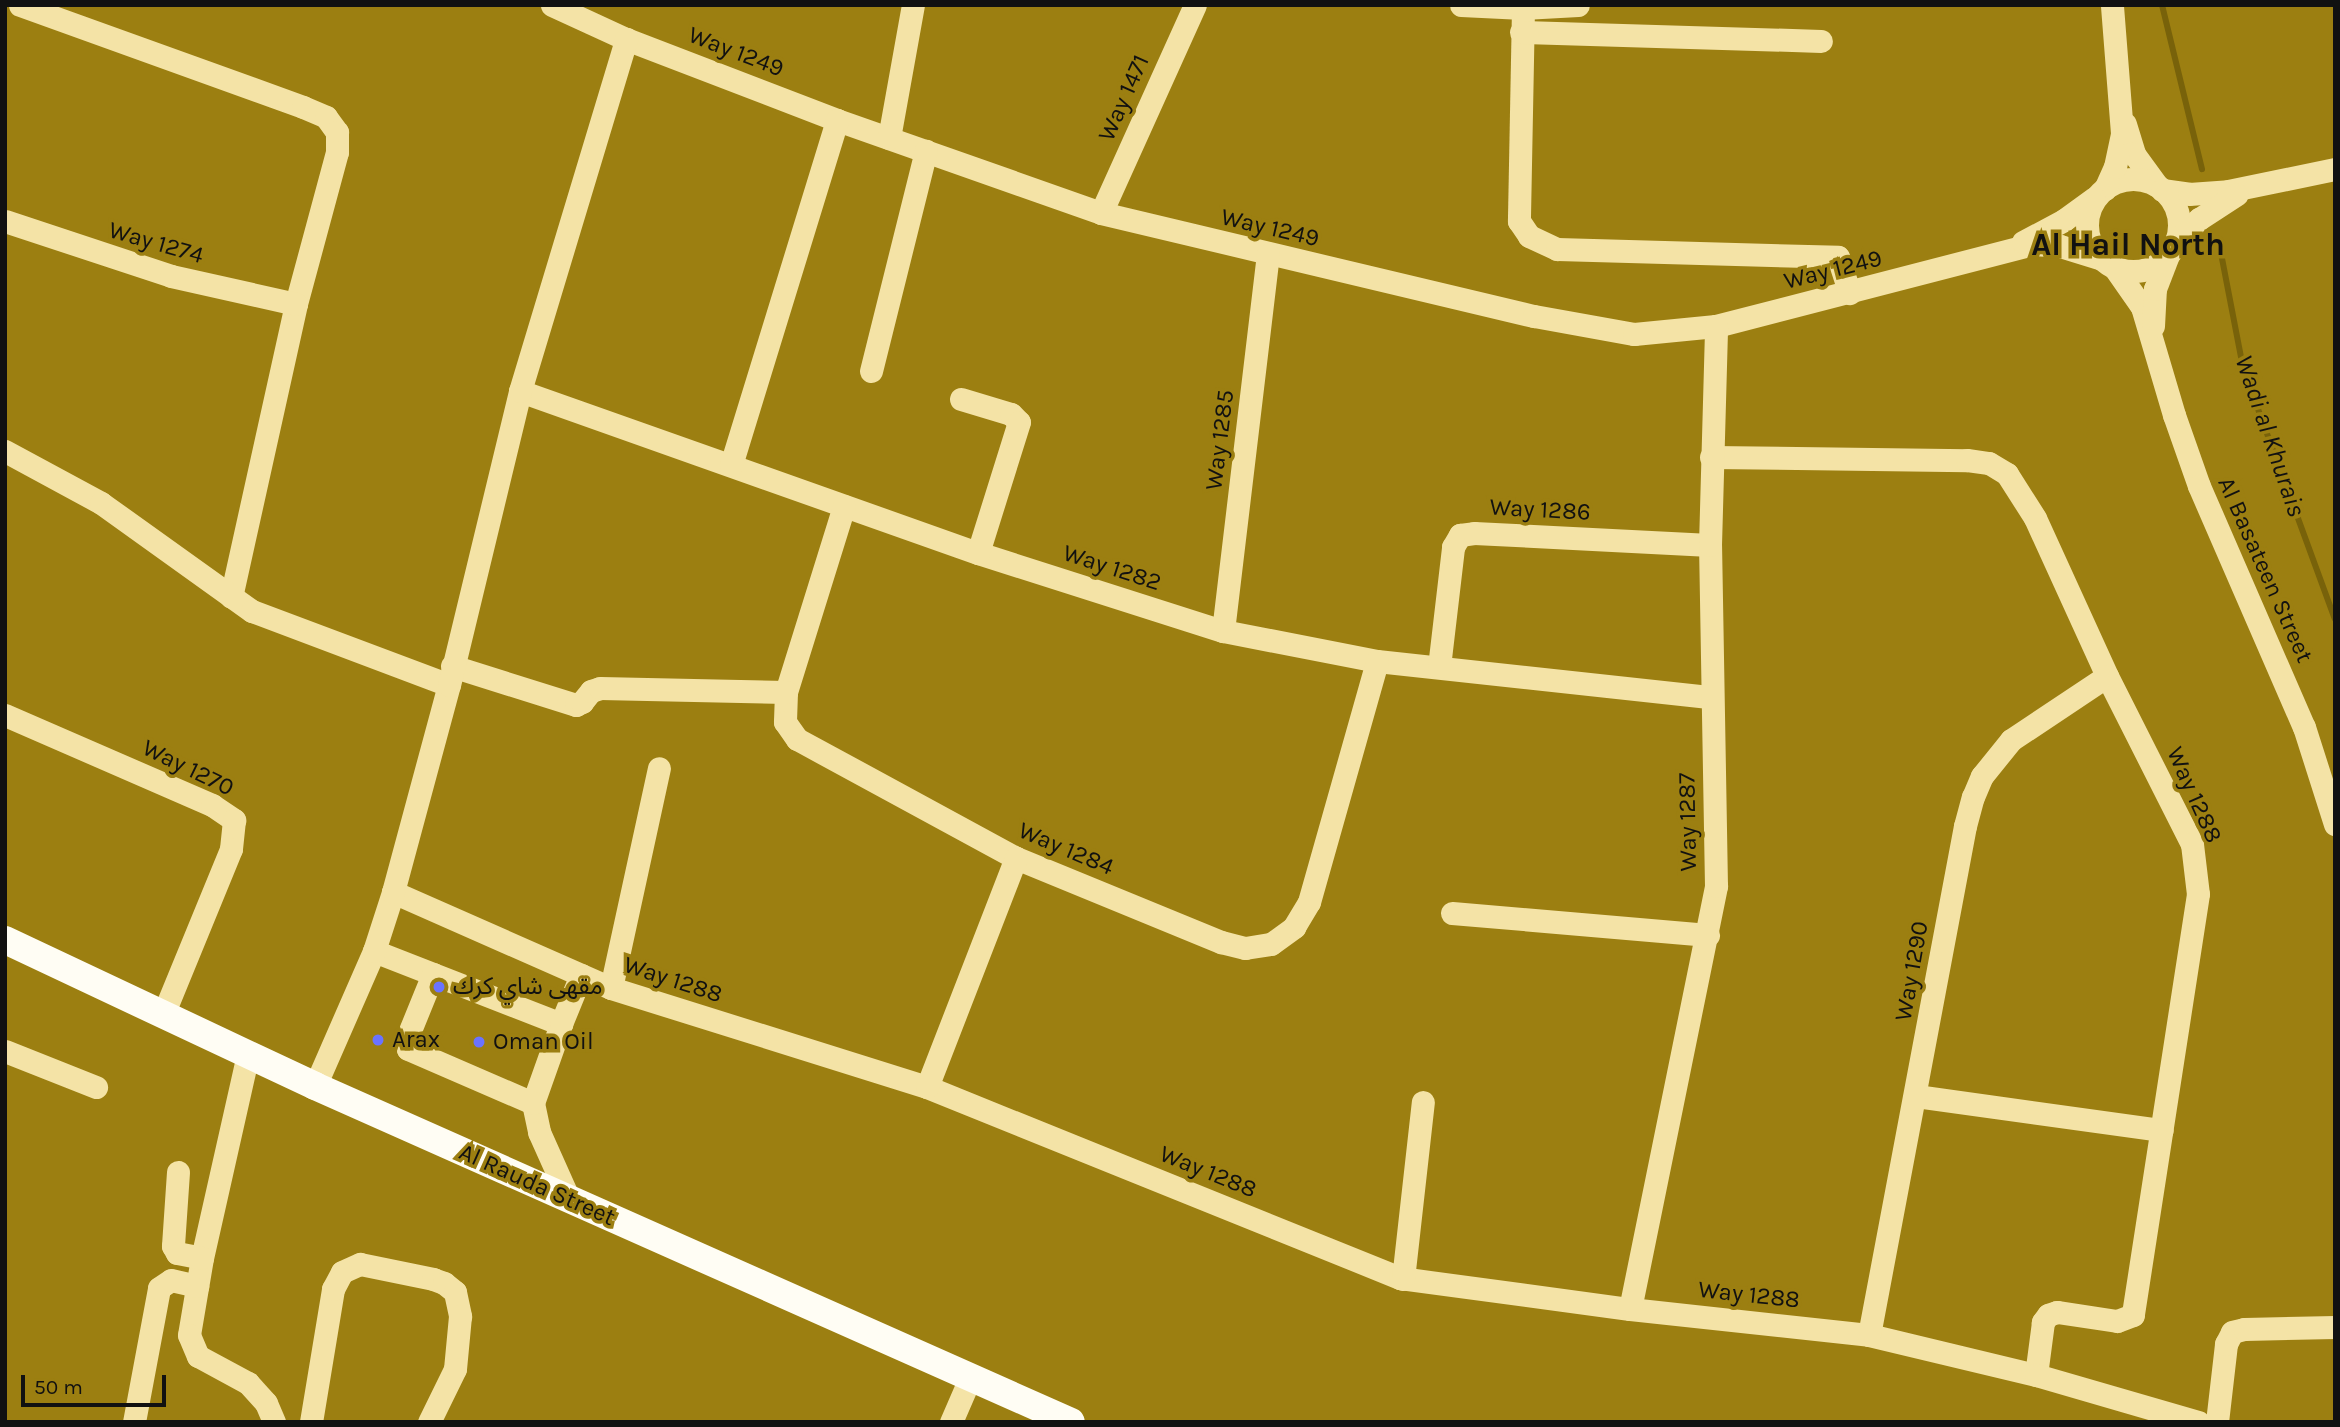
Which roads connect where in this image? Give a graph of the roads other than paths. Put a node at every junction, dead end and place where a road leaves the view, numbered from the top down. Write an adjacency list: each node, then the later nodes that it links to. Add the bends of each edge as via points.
1 (20, 5): 27 (street, via 326,117 337,132 337,152)
2 (552, 5): 10 (street, Way 1249)
3 (914, 5): 14 (street)
4 (1195, 5): 20 (street, Way 1471)
5 (1461, 5): 8 (street)
6 (1578, 5): 8 (street)
7 (2112, 5): 12 (street)
8 (1523, 8): 9 (street)
9 (1521, 32): 11 (street); 26 (street, via 1518,221 1530,236 1557,249 1838,257)
10 (626, 39): 13 (street, Way 1249); 31 (street)
11 (1821, 41)
12 (2122, 114): 18 (street, via 2134,154); 19 (street, via 2119,150)
13 (837, 120): 14 (street, Way 1249); 35 (street)
14 (889, 138): 15 (street, Way 1249)
15 (926, 151): 20 (street, Way 1249); 30 (street)
16 (2335, 169): 17 (street)
17 (2253, 187): 18 (street, via 2189,194); 22 (street, via 2218,205)
18 (2160, 188): 19 (street, via 2127,179); 22 (street, via 2176,210 2179,226)
19 (2102, 191): 23 (street, Way 1249, via 2064,220); 25 (street, via 2091,205 2087,227 2092,248)
20 (1101, 213): 24 (street, Way 1249)
21 (5, 221): 27 (street, Way 1274, via 171,276)
22 (2172, 248): 25 (street, via 2143,270); 29 (street, Al Basateen Street, via 2153,301)
23 (2001, 253): 25 (street, Way 1249, via 2033,244 2060,246); 26 (street, Way 1249)
24 (1268, 254): 28 (street, Way 1249, via 1534,316 1634,334); 40 (street, Way 1285)
25 (2108, 263): 29 (street, Al Basateen Street, via 2142,307)
26 (1850, 293): 28 (street, Way 1249)
27 (296, 304): 39 (street)
28 (1716, 326): 34 (street, Way 1287)
29 (2153, 336): 49 (street, Al Basateen Street, via 2199,486 2304,727)
30 (871, 371)
31 (520, 391): 35 (street, Way 1282); 43 (street)
32 (961, 399): 38 (street, via 1011,414 1019,422)
33 (5, 451): 39 (street, via 100,503)
34 (1711, 457): 37 (street, Way 1287); 44 (street, Way 1288, via 1989,463 2007,474 2023,495)
35 (730, 465): 36 (street, Way 1282)
36 (844, 506): 38 (street, Way 1282); 45 (street, Way 1284)
37 (1710, 545): 42 (street, Way 1286, via 1475,533 1460,536 1454,547); 46 (street, Way 1287)
38 (978, 553): 40 (street, Way 1282)
39 (231, 597): 43 (street, via 287,627)
40 (1223, 631): 41 (street, Way 1282)
41 (1377, 661): 42 (street, Way 1282); 50 (street, Way 1284, via 1309,902 1294,927 1271,944 1245,948 1221,942)
42 (1439, 667): 46 (street, Way 1282)
43 (451, 676): 45 (street, via 576,705 600,688); 51 (street)
44 (2107, 676): 66 (street, Way 1290, via 2011,740 1982,776 1965,825); 69 (street, Way 1288, via 2184,823 2197,867 2198,894)
45 (786, 692): 50 (street, Way 1284, via 785,722 797,739)
46 (1711, 696): 53 (street, Way 1287, via 1716,886)
47 (5, 715): 59 (street, Way 1270, via 212,805 234,820 231,849)
48 (659, 768): 58 (street)
49 (2335, 824)
50 (1016, 858): 65 (street)
51 (393, 892): 55 (street); 57 (street, Way 1288)
52 (1452, 913): 53 (street)
53 (1708, 935): 75 (street, Way 1287)
54 (5, 940): 59 (main road, Al Rauda Street)
55 (374, 951): 56 (street); 63 (street)
56 (433, 974): 60 (street); 68 (street, via 407,1038 408,1049)
57 (581, 975): 58 (street, Way 1288); 60 (street)
58 (611, 988): 65 (street, Way 1288)
59 (163, 1015): 62 (main road, Al Rauda Street)
60 (561, 1024): 68 (street)
61 (5, 1051): 64 (street)
62 (248, 1054): 63 (main road, Al Rauda Street); 72 (street)
63 (315, 1086): 71 (main road, Al Rauda Street)
64 (96, 1087)
65 (927, 1087): 73 (street, Way 1288)
66 (1916, 1096): 69 (street); 77 (street, Way 1290)
67 (1423, 1102): 73 (street)
68 (533, 1103): 71 (street, via 539,1132)
69 (2162, 1130): 78 (street, Way 1288, via 2133,1315 2117,1321 2057,1312 2048,1315 2043,1322)
70 (178, 1172): 72 (street, via 173,1246 177,1253)
71 (569, 1199): 79 (main road, Al Rauda Street)
72 (202, 1258): 74 (street)
73 (1403, 1279): 75 (street, Way 1288)
74 (197, 1286): 80 (street, via 171,1280 159,1288); 81 (street, via 189,1335 193,1351 248,1383)
75 (1630, 1309): 77 (street, Way 1288)
76 (2335, 1327): 87 (street, via 2232,1332 2226,1344)
77 (1869, 1335): 78 (street, Way 1288)
78 (2036, 1375): 86 (street, Way 1288)
79 (970, 1378): 84 (street); 85 (main road, Al Rauda Street)
80 (134, 1422)
81 (274, 1422)
82 (311, 1422): 83 (street, via 333,1289 342,1272 360,1264 444,1283 460,1303 455,1369)
83 (429, 1422)
84 (951, 1422)
85 (1071, 1422)
86 (2198, 1422)
87 (2217, 1422)

